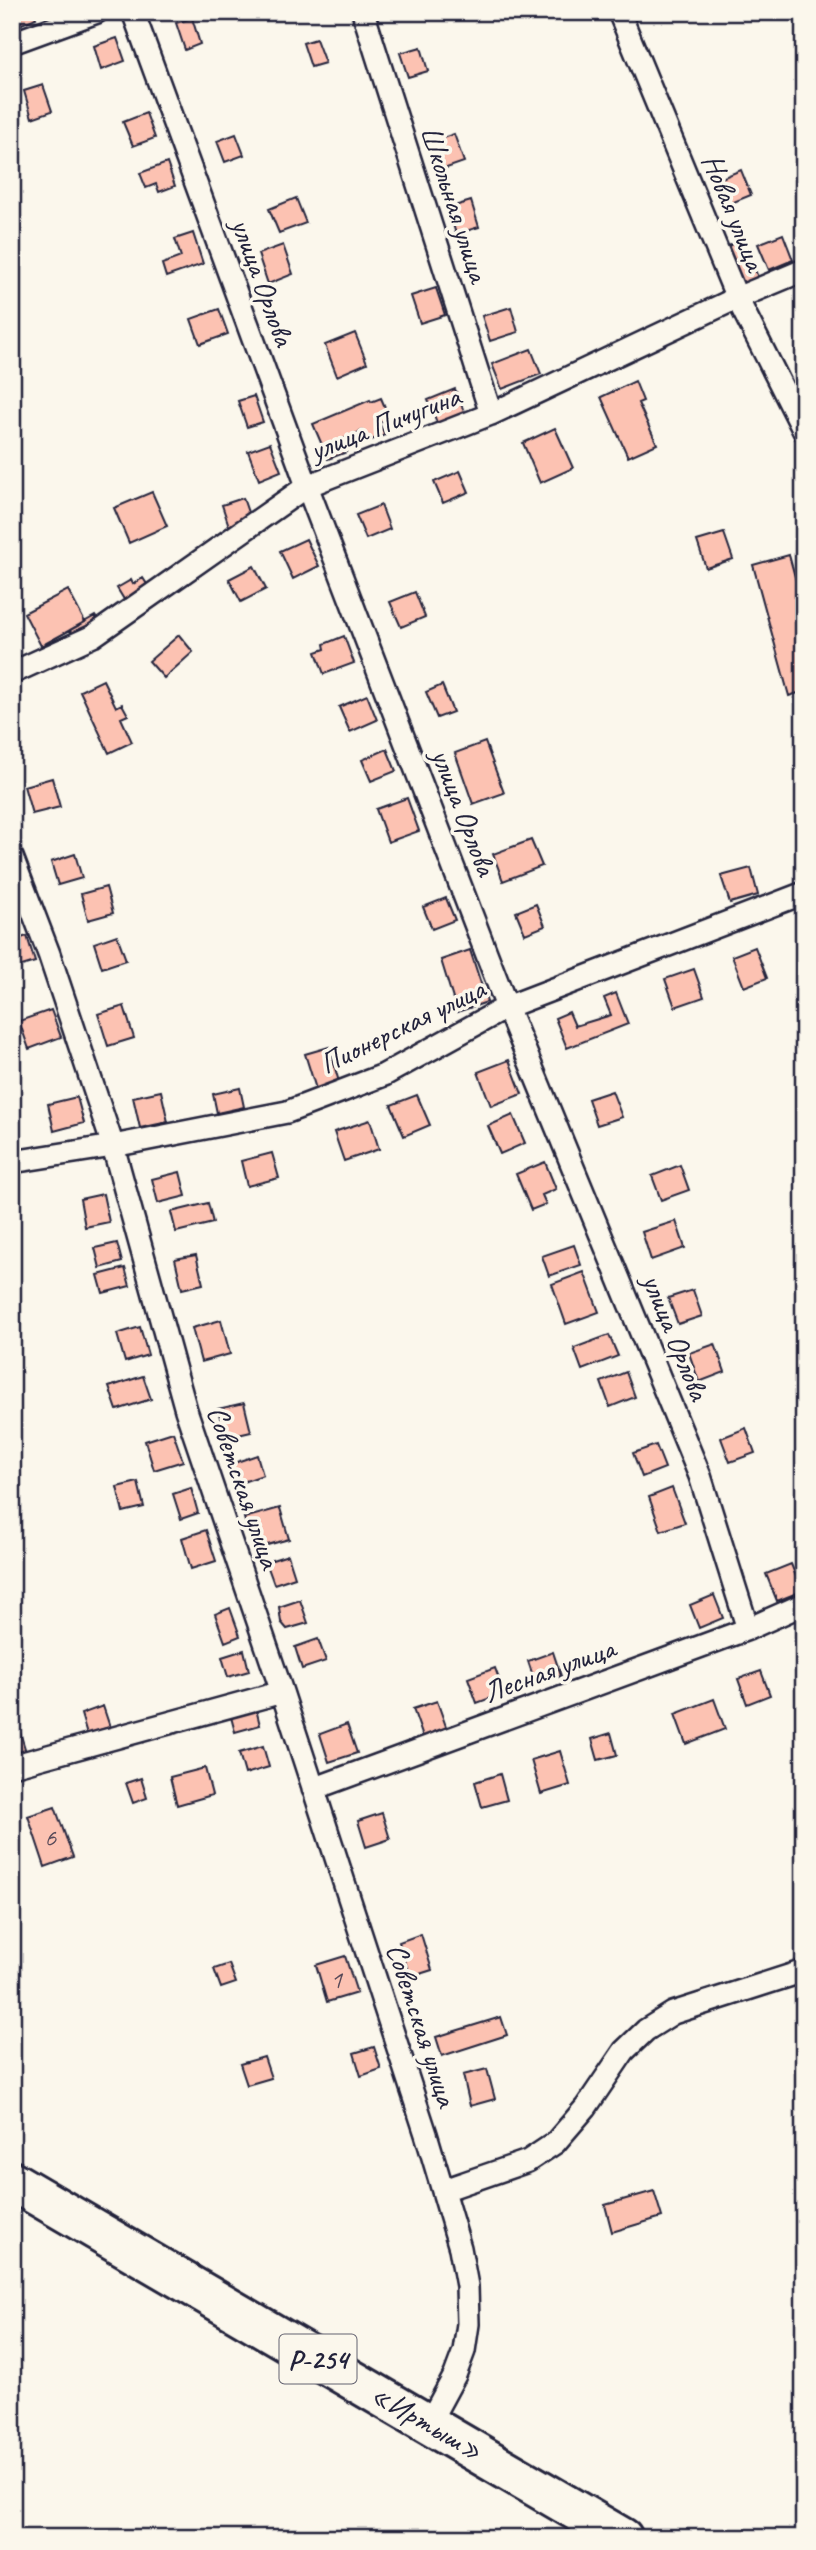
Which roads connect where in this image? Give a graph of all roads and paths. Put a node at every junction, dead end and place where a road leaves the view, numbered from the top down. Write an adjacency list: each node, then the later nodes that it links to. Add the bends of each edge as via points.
1 (97, 12): 5 (street)
2 (133, 12): 10 (street, улица Орлова)
3 (363, 12): 8 (street, Школьная улица)
4 (619, 12): 7 (street, Новая улица)
5 (12, 43)
6 (804, 270): 7 (street, улица Пичугина)
7 (737, 298): 8 (street, улица Пичугина); 9 (street, Новая улица)
8 (491, 414): 10 (street, улица Пичугина)
9 (804, 431)
10 (307, 486): 11 (street, улица Пичугина, via 93,636); 14 (street, улица Орлова)
11 (12, 673)
12 (12, 857): 15 (street, Советская улица)
13 (804, 893): 14 (street, Пионерская улица)
14 (507, 1007): 15 (street, Пионерская улица, via 384,1075 287,1112); 18 (street, улица Орлова, via 700,1476)
15 (113, 1146): 16 (street, Пионерская улица); 19 (street, Советская улица, via 186,1410)
16 (12, 1162)
17 (804, 1604): 18 (street, Лесная улица)
18 (748, 1629): 21 (street, Лесная улица)
19 (282, 1692): 20 (street); 21 (street, Советская улица)
20 (12, 1766)
21 (313, 1788): 24 (street, Советская улица)
22 (804, 1971): 24 (street, via 673,2013 646,2030 624,2052 586,2108 555,2143 528,2161)
23 (12, 2181): 25 (highway, «Иртыш» / Р-254)
24 (444, 2190): 25 (street, Советская улица, via 467,2286 468,2324 464,2351)
25 (429, 2423): 26 (highway, «Иртыш» / Р-254)
26 (623, 2538)

